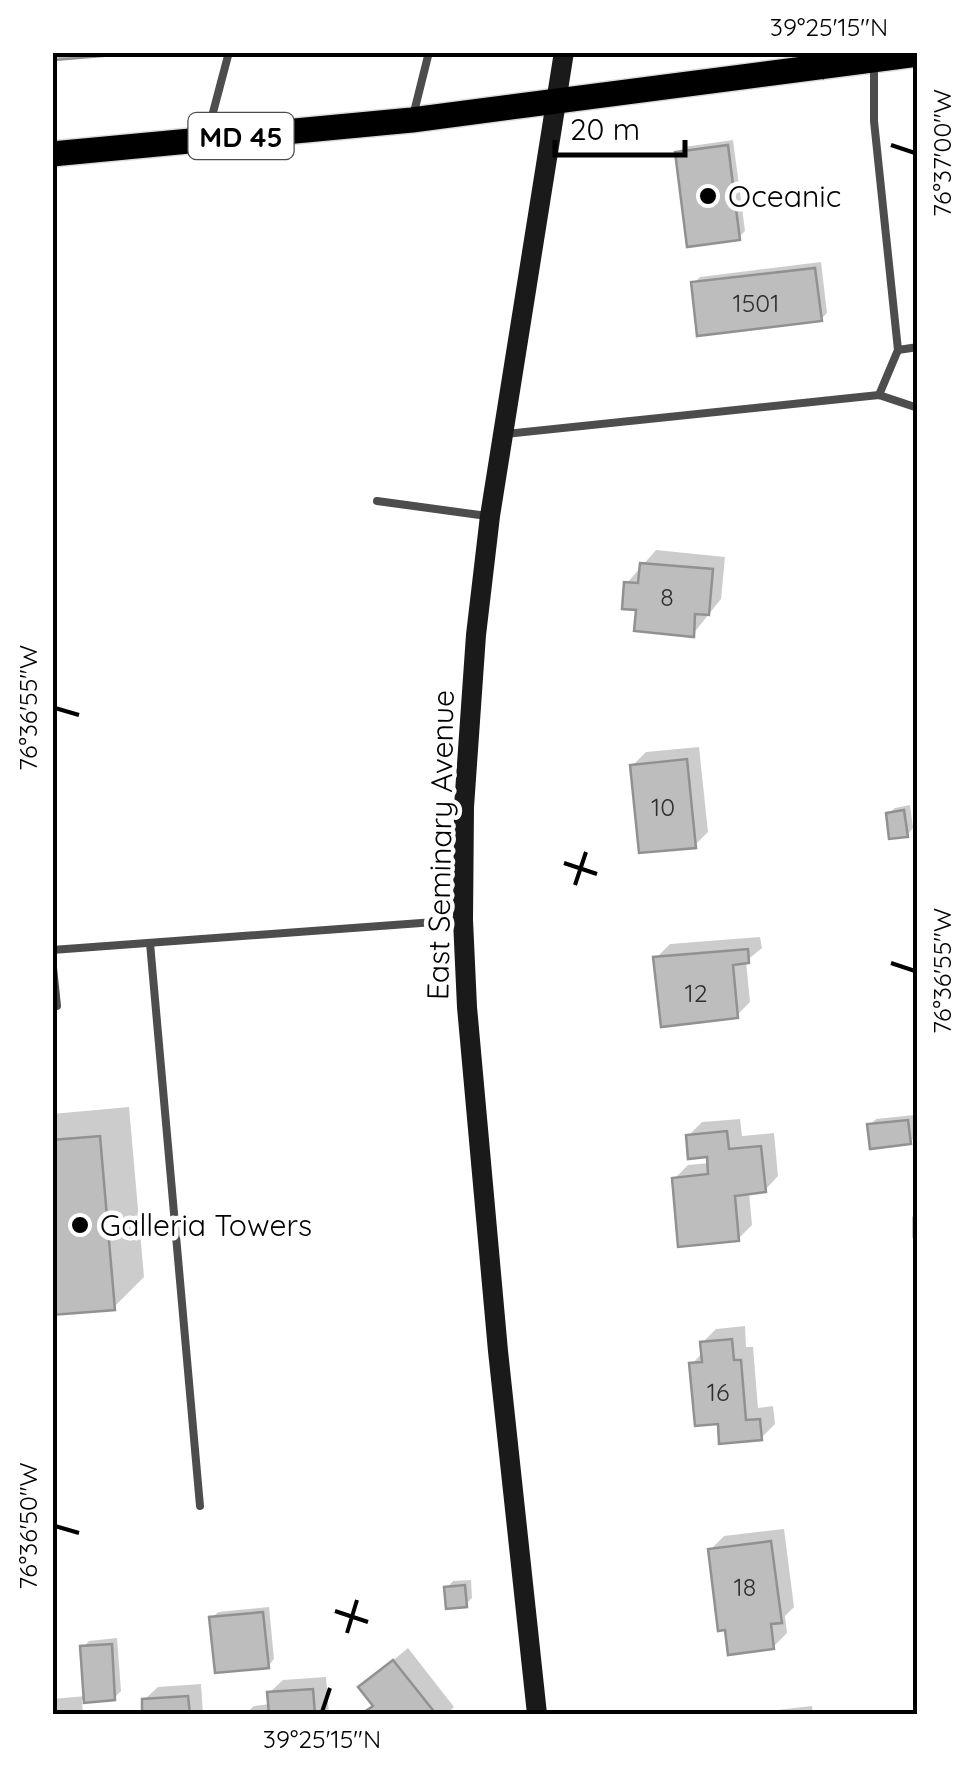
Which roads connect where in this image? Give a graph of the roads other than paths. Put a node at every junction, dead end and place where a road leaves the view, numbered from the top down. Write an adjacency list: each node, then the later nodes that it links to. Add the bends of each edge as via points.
1 (229, 52): 8 (lane)
2 (429, 52): 7 (lane)
3 (564, 52): 6 (street, East Seminary Avenue)
4 (918, 54): 5 (main road, MD 45)
5 (874, 60): 6 (main road, MD 45); 11 (lane)
6 (556, 100): 7 (main road, MD 45); 14 (street, East Seminary Avenue)
7 (412, 120): 8 (main road, MD 45)
8 (206, 140): 9 (main road, MD 45)
9 (52, 154)
10 (918, 347): 11 (lane)
11 (898, 350): 12 (lane)
12 (879, 395): 13 (lane); 14 (lane)
13 (918, 408)
14 (502, 434): 16 (street, East Seminary Avenue)
15 (377, 501): 16 (lane)
16 (490, 516): 17 (street, East Seminary Avenue, via 469,712)
17 (462, 920): 18 (lane); 23 (street, East Seminary Avenue)
18 (150, 943): 19 (lane); 22 (lane)
19 (52, 950)
20 (52, 958): 21 (lane)
21 (55, 1006)
22 (200, 1506)
23 (536, 1714)

